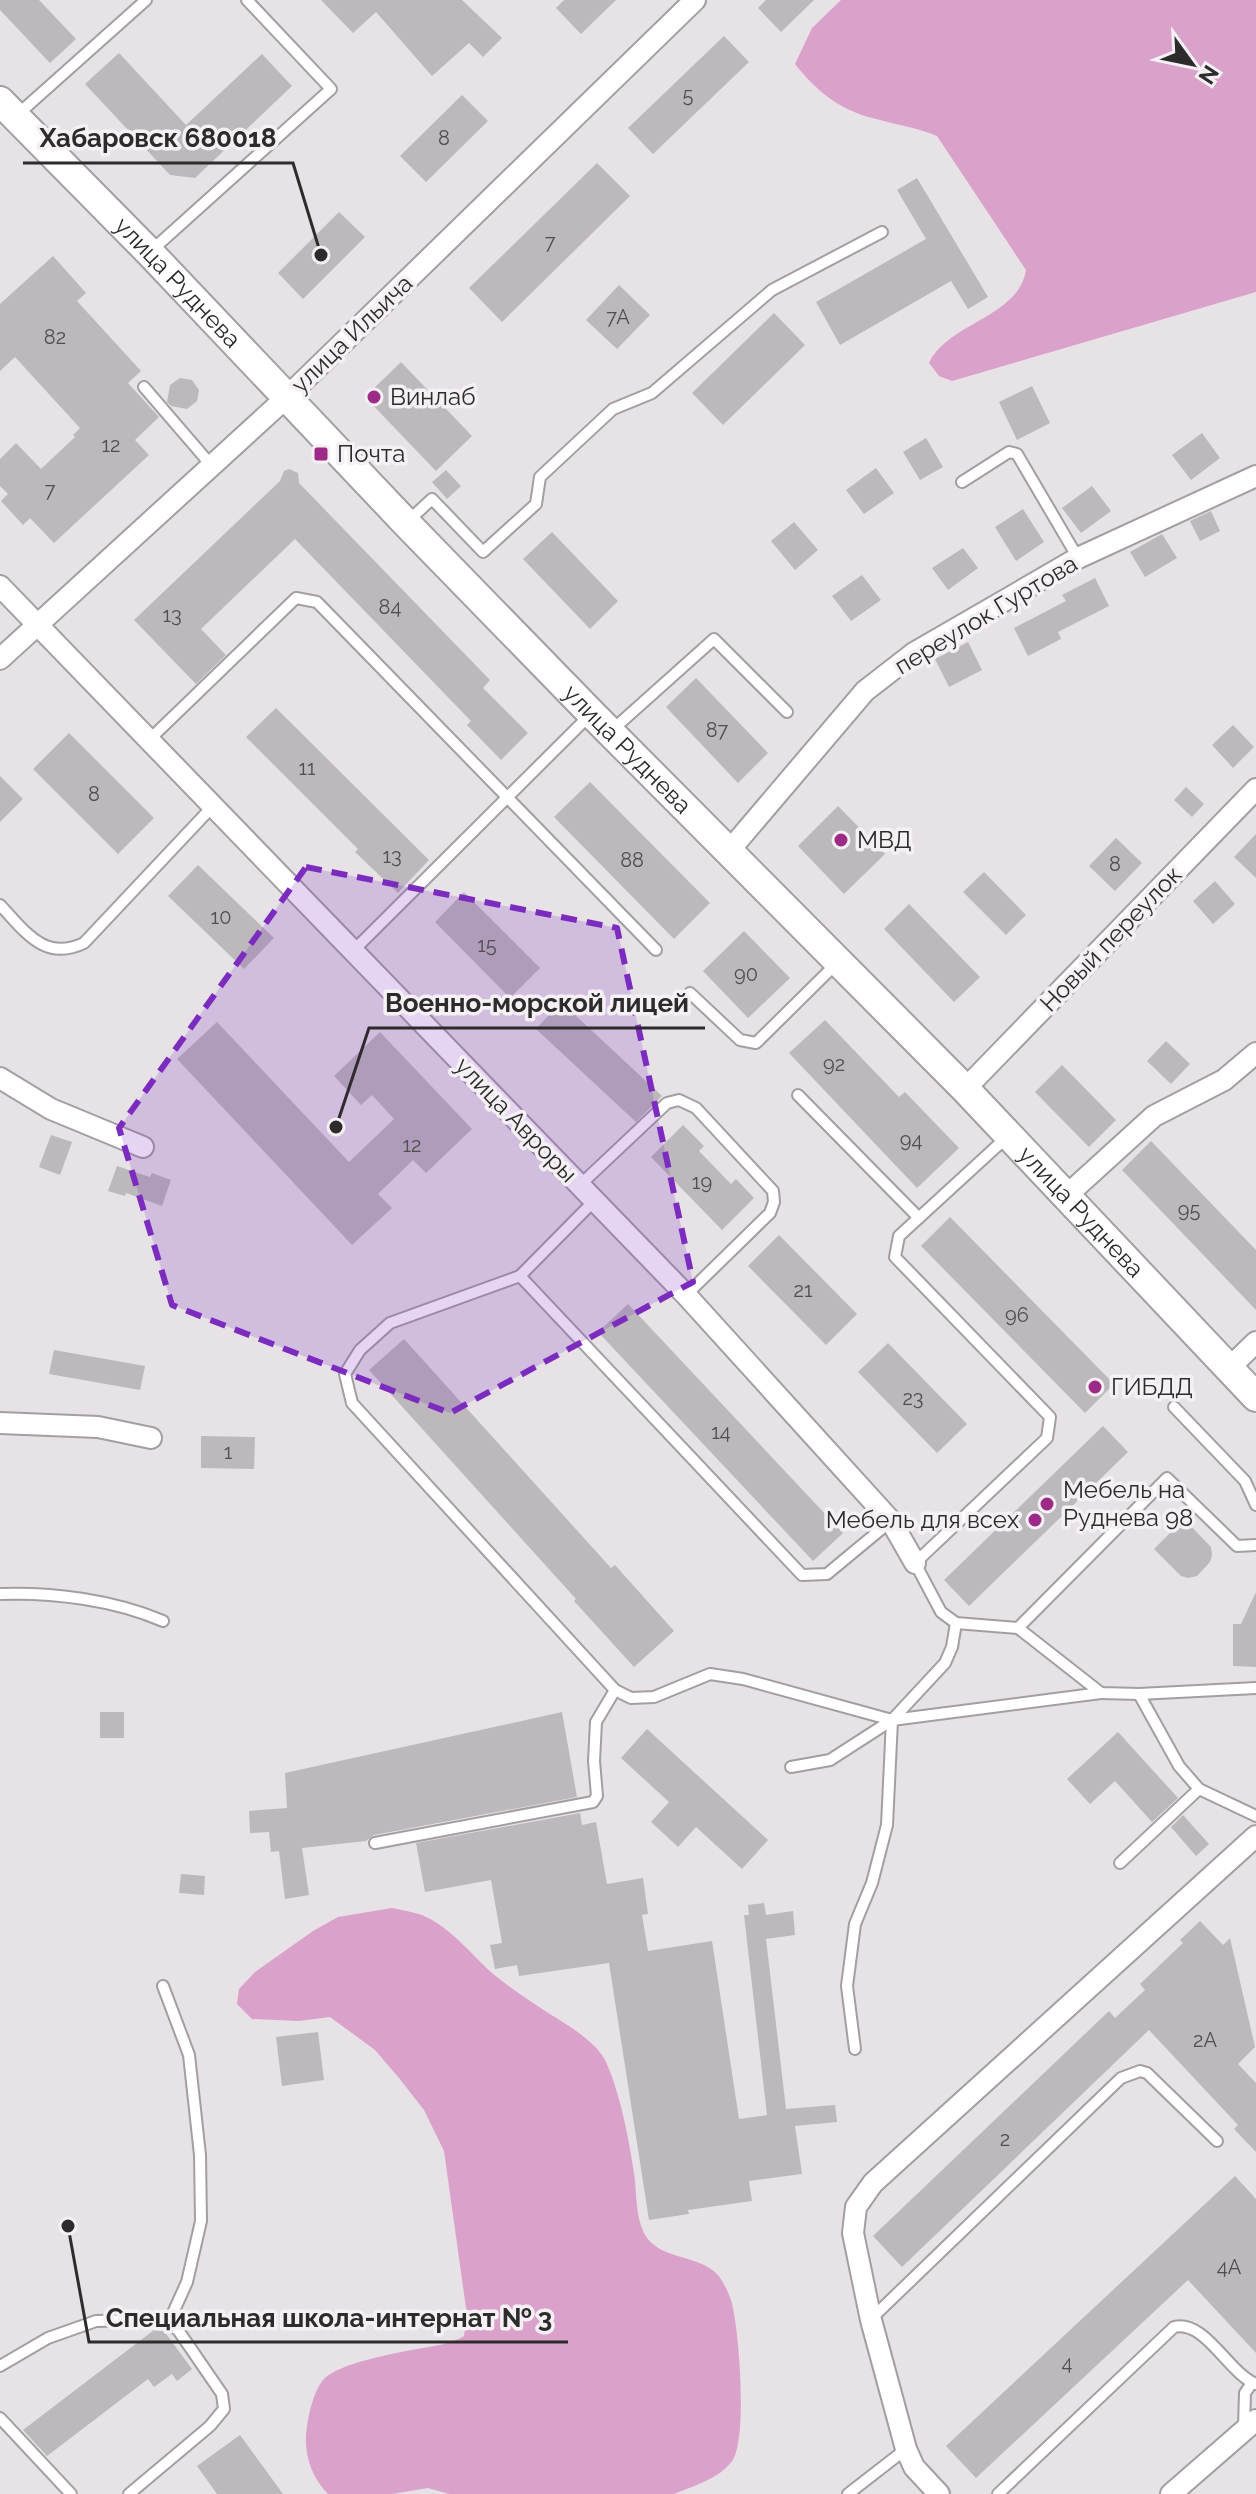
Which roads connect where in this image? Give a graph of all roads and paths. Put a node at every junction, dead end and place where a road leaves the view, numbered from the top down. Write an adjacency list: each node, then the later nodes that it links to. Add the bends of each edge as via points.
1 (146, 0): 4 (lane)
2 (247, 0): 6 (lane, via 331,89)
3 (695, 0): 8 (street, улица Ильича)
4 (8, 109): 6 (main road, улица Руднева)
5 (882, 232): 12 (lane, via 772,290 652,393 613,409 540,477 536,504 483,552 432,499)
6 (150, 253): 8 (main road, улица Руднева)
7 (144, 387): 9 (lane)
8 (288, 396): 9 (street, улица Ильича); 12 (main road, улица Руднева)
9 (211, 465): 15 (street, улица Ильича)
10 (1256, 476): 13 (street, переулок Гуртова)
11 (962, 482): 13 (lane, via 1009,452 1017,454)
12 (406, 523): 18 (main road, улица Руднева)
13 (1078, 558): 23 (street, переулок Гуртова, via 914,653 865,691)
14 (0, 586): 15 (street, улица Авроры)
15 (36, 624): 16 (street, улица Ильича); 19 (street, улица Авроры)
16 (0, 659)
17 (787, 712): 18 (lane, via 714,639)
18 (601, 723): 21 (lane); 23 (main road, улица Руднева)
19 (150, 739): 21 (lane, via 296,598 317,602); 22 (street, улица Авроры)
20 (1256, 789): 31 (street, Новый переулок)
21 (508, 799): 25 (lane); 26 (lane)
22 (213, 806): 24 (lane, via 84,943 71,949 35,942); 26 (street, улица Авроры)
23 (729, 851): 27 (main road, улица Руднева)
24 (0, 905)
25 (656, 950)
26 (353, 951): 35 (street, улица Авроры)
27 (838, 961): 28 (lane, via 756,1043 740,1040); 31 (main road, улица Руднева)
28 (690, 993)
29 (1256, 1053): 36 (street, via 1224,1080 1154,1116)
30 (0, 1078): 34 (street, via 51,1109)
31 (965, 1089): 33 (main road, улица Руднева)
32 (798, 1095): 38 (lane)
33 (1009, 1136): 36 (main road, улица Руднева); 38 (lane)
34 (143, 1147)
35 (580, 1185): 37 (street, улица Авроры); 40 (lane, via 667,1103 679,1100 696,1108 773,1191 774,1202 770,1213)
36 (1066, 1196): 42 (main road, улица Руднева)
37 (594, 1201): 39 (lane); 40 (street, улица Авроры)
38 (919, 1218): 50 (lane, via 899,1236 895,1257 1050,1417 1047,1438)
39 (520, 1276): 48 (lane, via 802,1575 827,1574); 56 (lane, via 390,1323 360,1350 345,1374 352,1403)
40 (686, 1295): 48 (street, улица Авроры)
41 (1256, 1342): 42 (street)
42 (1229, 1368): 43 (main road, улица Руднева)
43 (1256, 1397)
44 (1174, 1407): 47 (lane, via 1245,1481)
45 (0, 1423): 46 (street, via 98,1427)
46 (151, 1438)
47 (1256, 1505)
48 (891, 1521): 50 (street, улица Авроры)
49 (1256, 1545): 54 (lane, via 1237,1546 1167,1478)
50 (915, 1563): 53 (lane, via 941,1612)
51 (0, 1594): 52 (lane, via 122,1607)
52 (163, 1621)
53 (956, 1623): 54 (lane); 59 (lane, via 945,1663)
54 (1018, 1628): 57 (lane)
55 (1256, 1688): 58 (lane)
56 (615, 1690): 59 (lane, via 631,1698 654,1697 710,1674); 64 (lane, via 596,1722 593,1802)
57 (1101, 1693): 58 (lane); 59 (lane)
58 (1139, 1694): 61 (lane, via 1179,1766)
59 (892, 1720): 60 (lane, via 830,1760); 67 (lane, via 887,1825 855,1924 847,1986)
60 (791, 1767)
61 (1199, 1789): 62 (lane); 65 (lane)
62 (1256, 1816)
63 (1256, 1836): 69 (street, via 864,2193 856,2207 853,2233)
64 (375, 1843)
65 (1120, 1863)
66 (163, 1986): 70 (lane, via 189,2055 201,2221 187,2282)
67 (855, 2049)
68 (1217, 2141): 69 (lane, via 1147,2073 1121,2078)
69 (871, 2320): 75 (street)
70 (168, 2324): 71 (lane, via 96,2321 48,2338); 77 (lane, via 187,2339 222,2394 224,2409)
71 (0, 2366)
72 (1254, 2384): 74 (lane, via 1245,2393); 80 (lane, via 1199,2333 1174,2327)
73 (0, 2418): 76 (lane)
74 (1250, 2425): 81 (street)
75 (906, 2449): 78 (lane); 79 (street, via 914,2467)
76 (71, 2494)
77 (129, 2494)
78 (848, 2494)
79 (939, 2494)
80 (998, 2494)
81 (1171, 2494)

